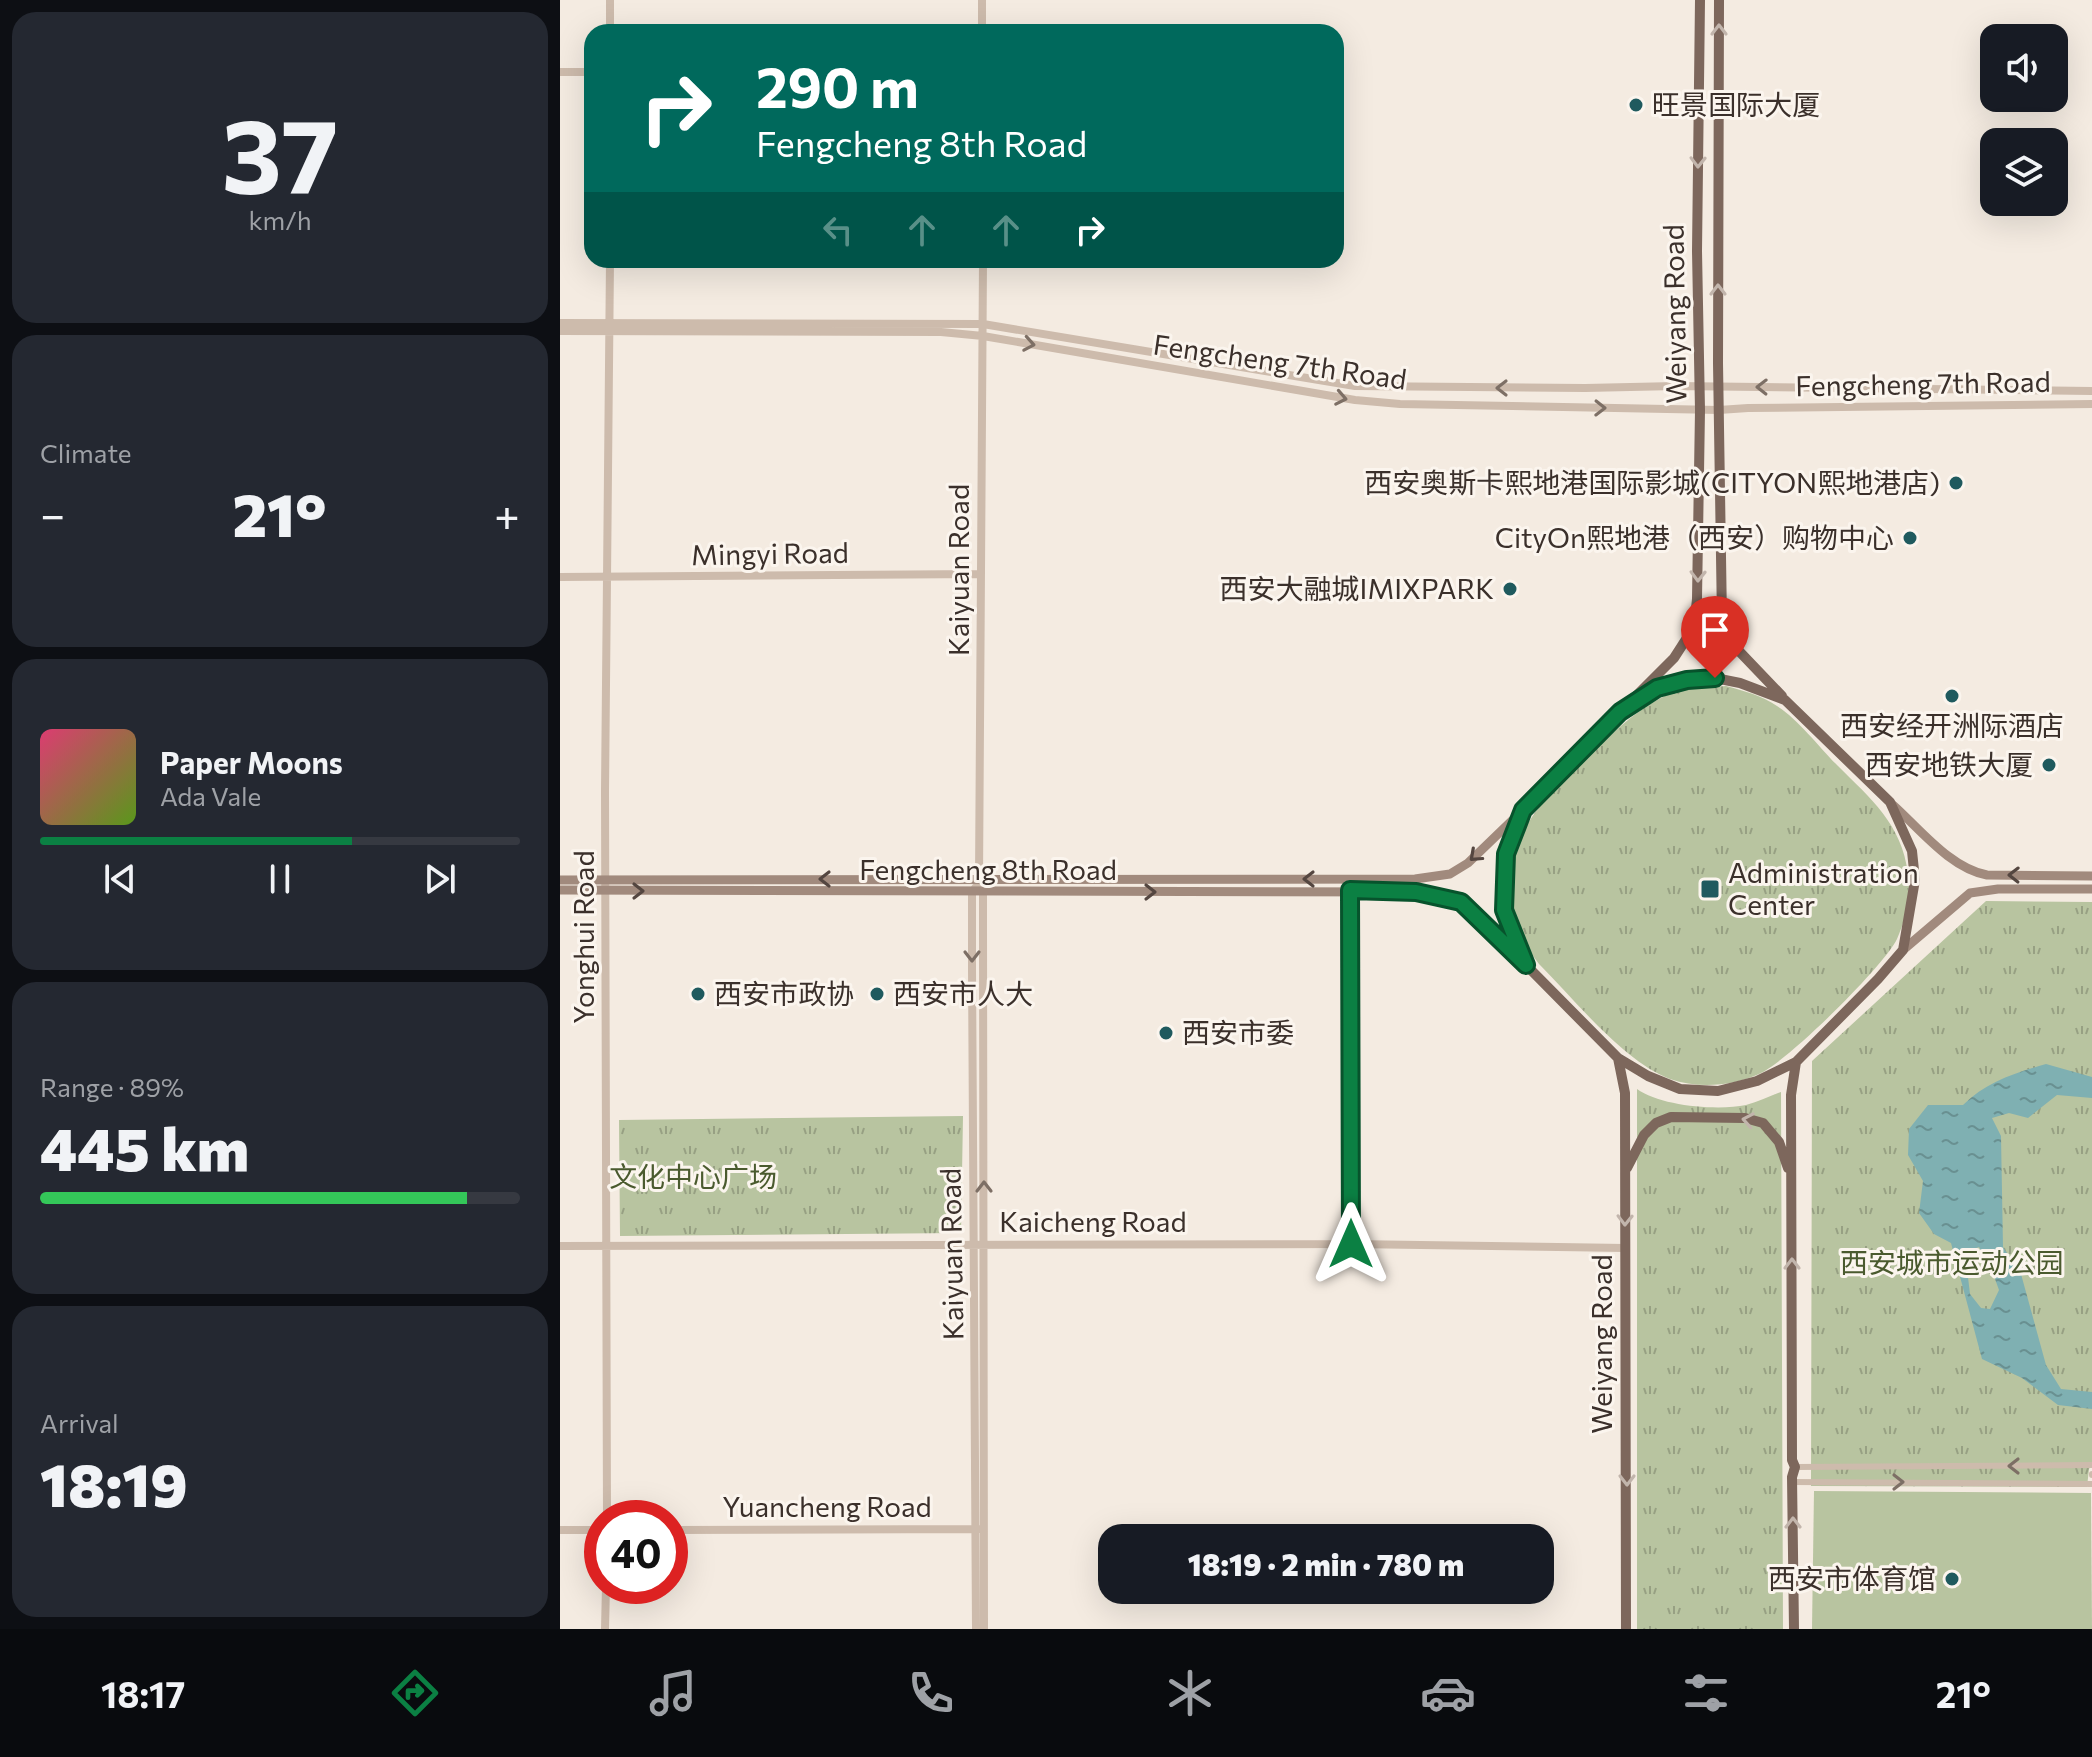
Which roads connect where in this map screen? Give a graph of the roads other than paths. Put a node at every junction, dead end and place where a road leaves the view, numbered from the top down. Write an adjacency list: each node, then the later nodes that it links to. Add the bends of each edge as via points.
1 (610, 0): 5 (street)
2 (982, 0): 6 (street)
3 (1700, 0): 16 (main road, Weiyang Road, one-way to 16)
4 (1719, 0): 17 (main road, Weiyang Road, one-way to 4)
5 (610, 24)
6 (982, 24)
7 (560, 72): 8 (street)
8 (584, 72)
9 (610, 268): 13 (street, Yonghui Road)
10 (983, 268): 12 (street, Kaiyuan Road)
11 (560, 323): 13 (street, Fengcheng 7th Road)
12 (983, 324): 13 (street, Fengcheng 7th Road); 15 (street, Kaiyuan Road); 16 (street, Fengcheng 7th Road, one-way to 12, via 1355,386)
13 (610, 328): 14 (street, Fengcheng 7th Road); 15 (street, Fengcheng 7th Road); 24 (street, Yonghui Road)
14 (560, 331)
15 (983, 336): 20 (street, Fengcheng 7th Road, one-way to 20, via 1355,400); 22 (street, Kaiyuan Road)
16 (1699, 386): 17 (street, Fengcheng 7th Road); 20 (main road, Weiyang Road)
17 (1719, 386): 18 (street, Fengcheng 7th Road, one-way to 17); 21 (main road, Weiyang Road)
18 (2092, 391)
19 (2092, 404): 21 (street, Fengcheng 7th Road)
20 (1700, 410): 21 (street, Fengcheng 7th Road); 26 (main road, Weiyang Road, one-way to 26, via 1694,627 1674,658)
21 (1719, 410): 25 (main road, Weiyang Road, via 1722,620 1737,649)
22 (981, 574): 24 (street, Mingyi Road); 32 (street, Kaiyuan Road)
23 (560, 577): 24 (street, Mingyi Road)
24 (606, 577): 33 (street, Yonghui Road)
25 (1785, 700): 26 (main road, via 1740,683 1687,680 1657,688); 27 (main road)
26 (1620, 712): 28 (main road)
27 (1890, 802): 29 (main road, one-way to 27, via 1973,872); 38 (main road, via 1912,851 1915,880)
28 (1523, 810): 30 (main road, one-way to 30, via 1450,874); 39 (main road, via 1506,854 1504,910)
29 (2092, 876)
30 (1350, 879): 32 (main road, Fengcheng 8th Road, one-way to 32); 36 (street)
31 (560, 880): 33 (main road, Fengcheng 8th Road)
32 (979, 880): 33 (main road, Fengcheng 8th Road, one-way to 33); 37 (street, Kaiyuan Road)
33 (607, 885): 35 (main road, Fengcheng 8th Road); 37 (main road, Fengcheng 8th Road, one-way to 37); 48 (street, Yonghui Road)
34 (2092, 889): 38 (main road, via 1970,893)
35 (560, 890)
36 (1350, 890): 37 (main road, Fengcheng 8th Road, one-way to 36); 39 (main road, via 1416,892 1461,902); 45 (street)
37 (978, 893): 44 (street, Kaiyuan Road, one-way to 44); 46 (street, Kaiyuan Road, one-way to 37)
38 (1903, 950): 41 (main road)
39 (1526, 965): 40 (main road)
40 (1618, 1058): 41 (main road, via 1680,1089 1718,1091 1757,1081); 42 (main road, Weiyang Road, via 1625,1093)
41 (1796, 1062): 43 (main road)
42 (1625, 1173): 43 (main road, one-way to 42, via 1779,1142 1763,1123 1745,1118 1671,1117 1656,1123); 49 (main road, Weiyang Road, one-way to 49)
43 (1791, 1178): 51 (main road, one-way to 43)
44 (974, 1244): 46 (street, Kaicheng Road); 48 (street, Kaicheng Road); 55 (street, Kaiyuan Road)
45 (1351, 1244): 46 (street, Kaicheng Road); 49 (street, Kaicheng Road)
46 (984, 1245): 55 (street, Kaiyuan Road)
47 (560, 1246): 48 (street, Kaicheng Road)
48 (607, 1246): 54 (street, Yonghui Road)
49 (1625, 1248): 63 (main road, Weiyang Road, one-way to 63)
50 (2092, 1465): 51 (street, one-way to 51)
51 (1795, 1467): 52 (main road)
52 (1792, 1482): 53 (street, one-way to 53); 64 (main road, one-way to 52)
53 (2092, 1484)
54 (607, 1500)
55 (980, 1529): 58 (street, Yuancheng Road); 61 (street, Kaiyuan Road); 62 (street, Kaiyuan Road)
56 (560, 1530): 57 (street)
57 (584, 1530)
58 (688, 1530)
59 (606, 1604): 60 (street)
60 (605, 1629)
61 (976, 1629)
62 (984, 1629)
63 (1626, 1629)
64 (1794, 1629)

